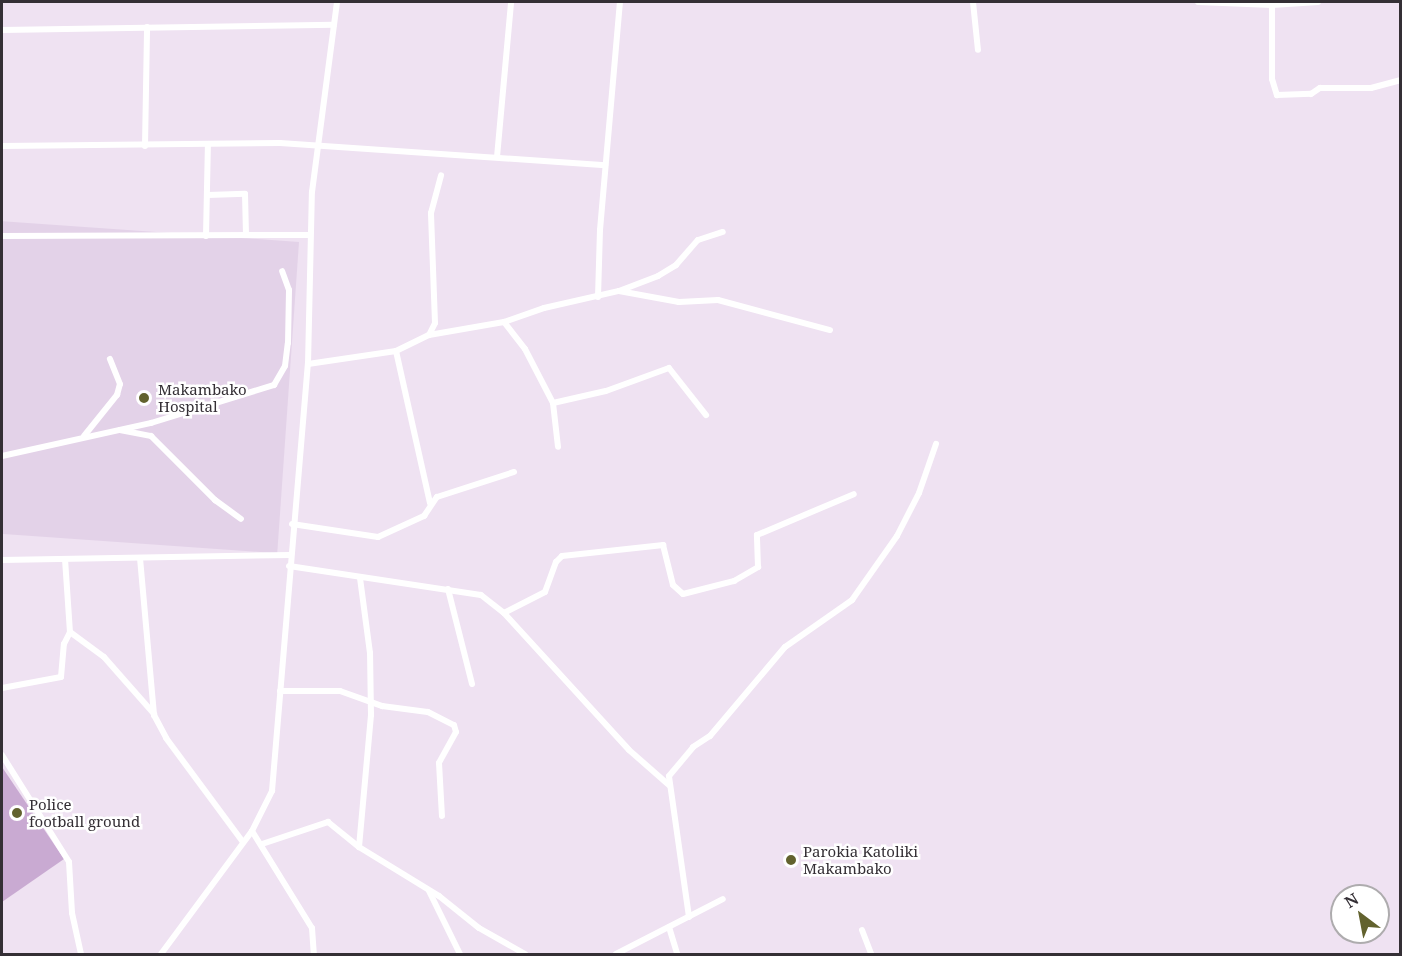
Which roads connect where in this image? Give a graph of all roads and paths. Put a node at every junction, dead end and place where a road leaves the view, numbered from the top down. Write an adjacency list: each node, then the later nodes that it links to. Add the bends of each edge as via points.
1 (337, 2): 8 (street)
2 (511, 2): 17 (street)
3 (620, 2): 18 (street)
4 (973, 2): 11 (street)
5 (1198, 2): 7 (street)
6 (1318, 2): 7 (street)
7 (1272, 5): 12 (street, via 1272,79 1276,95 1311,94 1320,88 1371,88)
8 (334, 25): 9 (street); 14 (street)
9 (147, 27): 10 (street); 16 (street)
10 (2, 30)
11 (978, 50)
12 (1401, 80)
13 (208, 144): 14 (street); 16 (street); 20 (street)
14 (318, 145): 17 (street); 22 (street)
15 (2, 146): 16 (street)
16 (145, 146)
17 (497, 157): 18 (street)
18 (605, 165): 28 (street)
19 (441, 175): 31 (street, via 441,189 431,213 435,323)
20 (208, 195): 24 (street); 25 (street, via 245,194)
21 (723, 232): 27 (street, via 698,240 676,265 658,276)
22 (310, 235): 25 (street); 34 (street)
23 (2, 236): 24 (street)
24 (206, 236): 25 (street)
25 (246, 236)
26 (282, 271): 37 (street, via 289,290 288,343 285,366 274,385 213,406)
27 (619, 291): 28 (street); 30 (street, via 679,302 718,300)
28 (598, 297): 29 (street, via 544,308)
29 (504, 322): 31 (street); 35 (street, via 525,349)
30 (830, 330)
31 (429, 335): 32 (street)
32 (396, 351): 34 (street); 44 (street)
33 (110, 359): 38 (street, via 120,384 117,395)
34 (308, 364): 46 (street)
35 (553, 402): 36 (street, via 617,388 669,368); 40 (street)
36 (705, 415)
37 (117, 429): 38 (street); 45 (street, via 151,436 215,500)
38 (84, 437): 41 (street)
39 (936, 444): 62 (street, via 910,510 881,562 858,592 765,667 710,736 687,753 669,776)
40 (558, 447)
41 (2, 456)
42 (514, 472): 44 (street, via 437,497)
43 (855, 495): 54 (street, via 757,535 758,567 734,581 683,594 673,585 663,545 562,556 556,562 546,592)
44 (430, 503): 46 (street, via 424,516 378,537)
45 (241, 519)
46 (292, 524): 47 (street)
47 (290, 555): 48 (street); 51 (street)
48 (140, 558): 49 (street); 60 (street)
49 (65, 559): 50 (street); 55 (street)
50 (2, 560)
51 (289, 567): 52 (street); 58 (street)
52 (360, 578): 53 (street); 59 (street, via 370,652)
53 (448, 589): 54 (street, via 481,595); 56 (street)
54 (504, 613): 62 (street, via 629,750)
55 (70, 632): 57 (street, via 64,644 61,677); 60 (street, via 104,657)
56 (471, 684)
57 (2, 688)
58 (280, 691): 59 (street, via 340,691); 64 (street, via 272,791)
59 (369, 702): 63 (street, via 428,712 456,729 439,763); 67 (street)
60 (154, 715): 65 (street, via 166,738)
61 (2, 755): 73 (street, via 69,862 72,913)
62 (669, 785): 70 (street)
63 (442, 816)
64 (252, 831): 65 (street); 66 (street)
65 (243, 842): 74 (street)
66 (262, 844): 67 (street, via 321,821); 75 (street, via 312,928)
67 (359, 847): 68 (street)
68 (429, 891): 76 (street); 77 (street, via 479,928)
69 (723, 899): 70 (street)
70 (689, 917): 71 (street)
71 (669, 927): 78 (street); 79 (street)
72 (862, 930): 80 (street)
73 (81, 954)
74 (161, 954)
75 (314, 954)
76 (460, 954)
77 (525, 954)
78 (616, 954)
79 (677, 954)
80 (871, 954)

